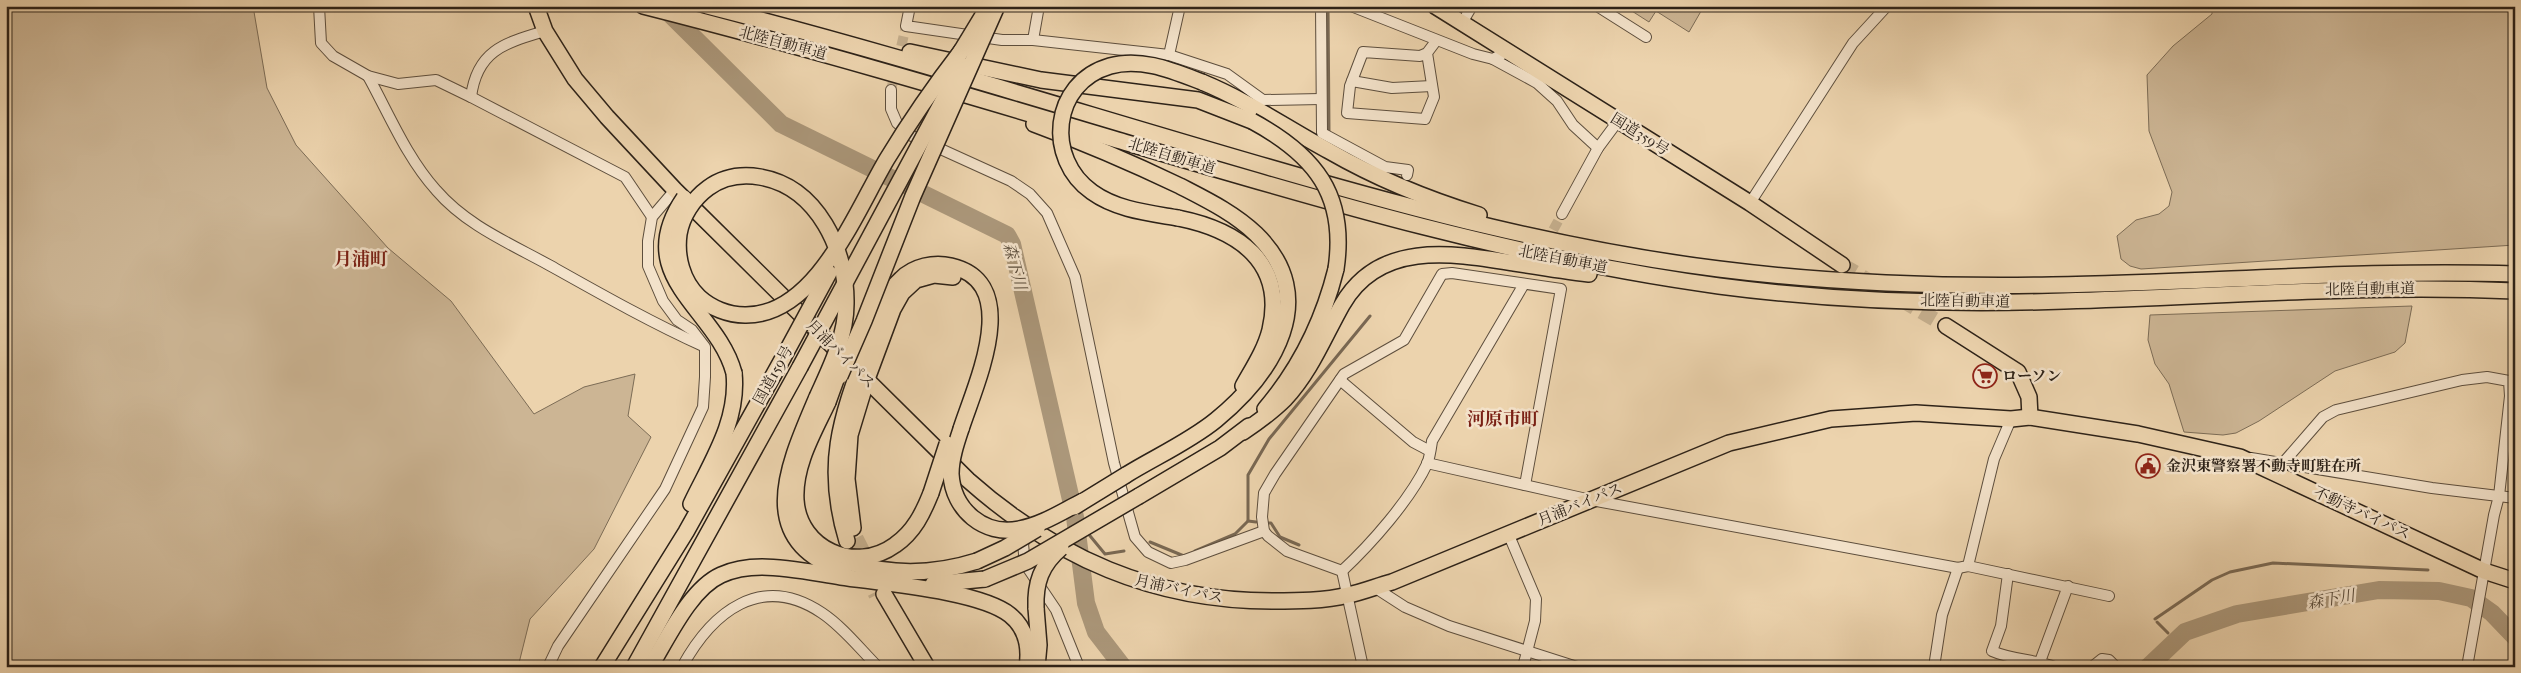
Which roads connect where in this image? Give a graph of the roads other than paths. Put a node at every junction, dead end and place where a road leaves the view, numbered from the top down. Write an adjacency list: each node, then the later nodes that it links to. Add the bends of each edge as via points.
1 (319, 6): 27 (street, via 321,43 333,56)
2 (536, 6): 18 (highway, 月浦バイパス)
3 (643, 6): 21 (highway, 北陸自動車道)
4 (707, 6): 16 (highway, 北陸自動車道)
5 (910, 6): 20 (street, via 906,26 1002,40)
6 (989, 6): 23 (highway, 国道159号, bridge)
7 (996, 6): 50 (highway, bridge, via 858,336); 89 (highway, 国道159号, bridge)
8 (1039, 6): 20 (street)
9 (1180, 6): 25 (street)
10 (1321, 6): 32 (street)
11 (1351, 6): 22 (street)
12 (1435, 6): 17 (highway, 国道359号)
13 (1472, 6): 17 (street)
14 (1597, 6): 19 (street)
15 (1887, 6): 37 (street, via 1853,43)
16 (740, 14): 41 (highway, 北陸自動車道, via 1382,199 1552,240); 55 (highway, bridge, via 1041,80 1198,100 1252,121 1286,141 1320,175 1327,188 1339,229 1336,269 1320,321 1301,357 1267,406)
17 (1462, 23): 26 (highway, 国道359号)
18 (545, 31): 31 (street, via 499,47 482,61 473,78); 36 (highway, 月浦バイパス, via 576,79 607,117)
19 (1646, 37)
20 (1032, 40): 25 (street)
21 (778, 41): 44 (highway, 北陸自動車道, via 1364,212 1545,256); 51 (highway, via 1046,129 1163,178 1244,223 1274,257 1285,285 1287,313 1281,340 1269,364)
22 (1436, 41): 24 (street); 26 (street)
23 (962, 50): 50 (highway, bridge, via 888,157 845,233 840,241 835,249 830,257 822,270 785,305 763,314 739,315 716,308 697,296 684,276 678,253 684,217 695,200 711,186 742,176 766,178 790,188 818,214 835,243 837,250 844,277 846,305 839,344); 83 (highway, 国道159号, bridge, via 893,158 686,532)
24 (1427, 54): 28 (street, via 1363,52); 29 (street)
25 (1169, 55): 32 (street, via 1227,74 1263,100)
26 (1499, 56): 33 (highway, 国道359号); 34 (street, via 1537,82 1557,101 1573,125)
27 (368, 76): 31 (street, via 398,84 436,80); 47 (street, via 403,144 434,189 454,209 472,223 570,278)
28 (1352, 81): 29 (street, via 1392,88); 29 (street, via 1347,113 1425,120 1434,97)
29 (1432, 86)
30 (891, 90): 67 (street, via 890,109 897,123 912,136 1011,181 1030,194 1047,214 1075,277 1114,462 1135,537 1148,552 1171,563)
31 (470, 97): 39 (street, via 625,177)
32 (1322, 100): 35 (street, via 1322,133 1385,167 1408,170)
33 (1618, 121): 34 (street); 37 (highway, 国道359号)
34 (1598, 148): 38 (street)
35 (1407, 175)
36 (675, 190): 39 (street); 48 (highway, 月浦バイパス)
37 (1750, 203): 40 (highway, 国道359号)
38 (1562, 214)
39 (652, 217): 47 (street, via 648,266 663,301)
40 (1842, 265)
41 (1713, 268): 42 (highway, 北陸自動車道, via 1848,281 1980,286 2352,273); 51 (highway, bridge, via 1566,239 1432,199 1370,173 1254,106 1202,82 1148,65 1110,66 1087,77 1065,104 1060,138 1069,168 1084,186 1117,205 1209,225 1237,239 1258,260 1269,281 1273,306 1269,332 1247,379)
42 (2515, 274)
43 (1524, 284): 49 (street, via 1442,274 1404,340 1344,374); 56 (street, via 1432,441); 60 (street, via 1561,289)
44 (1720, 286): 45 (highway, 北陸自動車道, via 1846,297 1985,302 2314,290 2464,288); 55 (highway, via 1608,276 1459,255 1425,255 1396,260 1372,272 1352,290 1296,387)
45 (2515, 292)
46 (1946, 326): 52 (highway, via 2018,372 2029,397)
47 (705, 347): 87 (street, via 703,407 665,489 558,646)
48 (863, 375): 54 (highway, via 892,309 908,286 934,275 960,280 977,300 982,325); 66 (highway, 月浦バイパス, via 968,480); 69 (highway, via 842,420 835,452 836,495)
49 (1340, 380): 56 (street, via 1413,442); 67 (street, via 1264,493)
50 (822, 400): 70 (highway, via 796,487 802,524); 74 (highway, via 789,465 786,509 793,531 807,550 826,564); 83 (highway, bridge, via 849,344 854,320 855,281 849,252 829,213 807,189 783,174 755,166 716,172 686,194 674,216 668,242 670,267 675,279 722,344 734,373 734,401 724,434)
51 (1228, 408): 64 (highway, bridge, via 1206,428)
52 (2030, 417): 53 (highway, 月浦バイパス); 57 (highway, 不動寺バイパス, via 2138,434)
53 (2011, 419): 63 (highway, 月浦バイパス, via 1916,413 1810,423 1729,443); 71 (street, via 1994,459)
54 (958, 427): 64 (highway, bridge, via 951,466 953,485 959,504 981,523 999,530 1019,529); 70 (highway, bridge, via 931,493 912,530 899,543 874,556 851,557 839,555)
55 (1243, 432): 65 (highway, bridge)
56 (1430, 451): 58 (street)
57 (2240, 457): 59 (street); 73 (highway, 不動寺バイパス)
58 (1427, 463): 60 (street); 72 (street, via 1366,549)
59 (2284, 463): 61 (street); 61 (street, via 2323,418 2336,410 2462,380 2501,378 2509,381 2510,396)
60 (1525, 485): 63 (street)
61 (2500, 496): 62 (street); 73 (street)
62 (2515, 498)
63 (1591, 500): 68 (highway, 月浦バイパス); 71 (street)
64 (1083, 501): 70 (highway, bridge, via 1005,548 977,561 939,570 891,570 848,562)
65 (1096, 522): 77 (highway, bridge, via 1028,561 985,579); 96 (highway, bridge, via 1048,560 1039,578)
66 (1030, 530): 81 (highway, 月浦バイパス, bridge, via 1104,569 1177,592 1250,601); 97 (street, via 1023,544 1025,564 1056,610)
67 (1264, 531): 72 (street, via 1287,551)
68 (1508, 533): 79 (highway, 月浦バイパス); 84 (street, via 1536,599)
69 (852, 539)
70 (816, 542)
71 (1963, 567): 75 (street); 101 (street, via 1942,615)
72 (1342, 571): 81 (street)
73 (2484, 571): 76 (highway, 不動寺バイパス); 105 (street)
74 (849, 573): 77 (highway); 80 (highway)
75 (2008, 574): 78 (street); 85 (street, via 2001,626 1992,651)
76 (2515, 581)
77 (932, 584): 80 (highway)
78 (2068, 586): 82 (street); 86 (street)
79 (1374, 587): 81 (highway, 月浦バイパス); 84 (street, via 1405,607 1449,626)
80 (883, 591): 90 (highway, via 764,567 729,572 711,581 695,596); 93 (highway); 94 (highway); 95 (highway, via 967,597 994,605 1012,616 1024,633)
81 (1347, 595): 98 (street)
82 (2109, 596)
83 (631, 621): 88 (highway, 国道159号)
84 (1528, 651): 99 (street); 100 (street)
85 (2005, 662): 86 (street)
86 (2038, 664): 102 (street)
87 (548, 667)
88 (602, 667)
89 (634, 667)
90 (650, 667)
91 (682, 667): 92 (street, via 707,630 725,612 753,600 782,597 799,600 822,613)
92 (878, 667)
93 (918, 667)
94 (927, 667)
95 (1027, 667)
96 (1037, 667)
97 (1079, 667)
98 (1363, 667)
99 (1524, 667)
100 (1577, 667)
101 (1934, 667)
102 (2055, 667)
103 (2092, 667): 104 (street, via 2102,659 2109,660)
104 (2116, 667)
105 (2468, 667)

